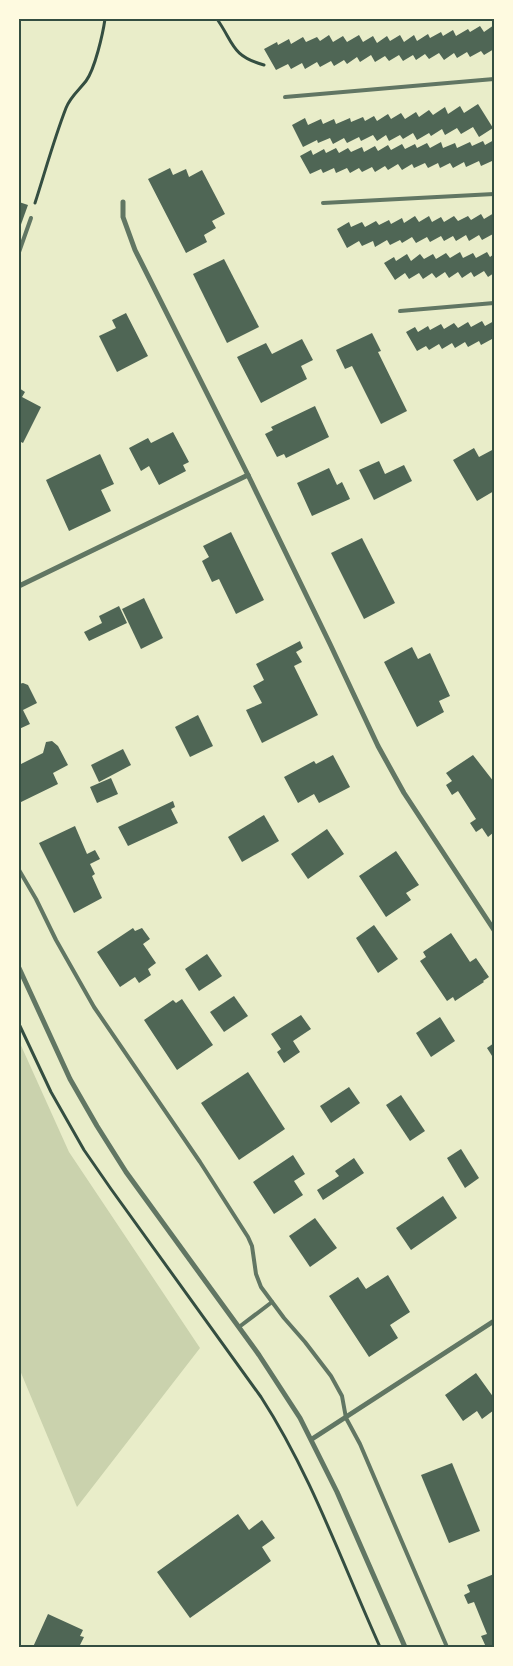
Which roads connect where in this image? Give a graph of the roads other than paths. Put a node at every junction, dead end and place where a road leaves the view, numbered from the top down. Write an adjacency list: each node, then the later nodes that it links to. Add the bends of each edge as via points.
1 (494, 80): 2 (lane)
2 (284, 97)
3 (494, 194): 5 (lane)
4 (123, 202): 10 (street, via 123,217 135,250)
5 (323, 204)
6 (30, 218): 7 (lane)
7 (19, 252)
8 (494, 303): 9 (lane)
9 (400, 311)
10 (248, 475): 11 (street); 13 (street, via 378,746 404,793)
11 (19, 586)
12 (19, 870): 15 (lane, via 94,1007 248,1237 256,1274)
13 (494, 930)
14 (19, 968): 17 (street, via 70,1079 97,1126)
15 (272, 1302): 17 (lane); 18 (lane, via 331,1376 342,1396)
16 (494, 1321): 18 (street)
17 (239, 1327): 19 (street)
18 (346, 1418): 19 (street); 21 (lane)
19 (312, 1439): 20 (street)
20 (404, 1647)
21 (447, 1647)

